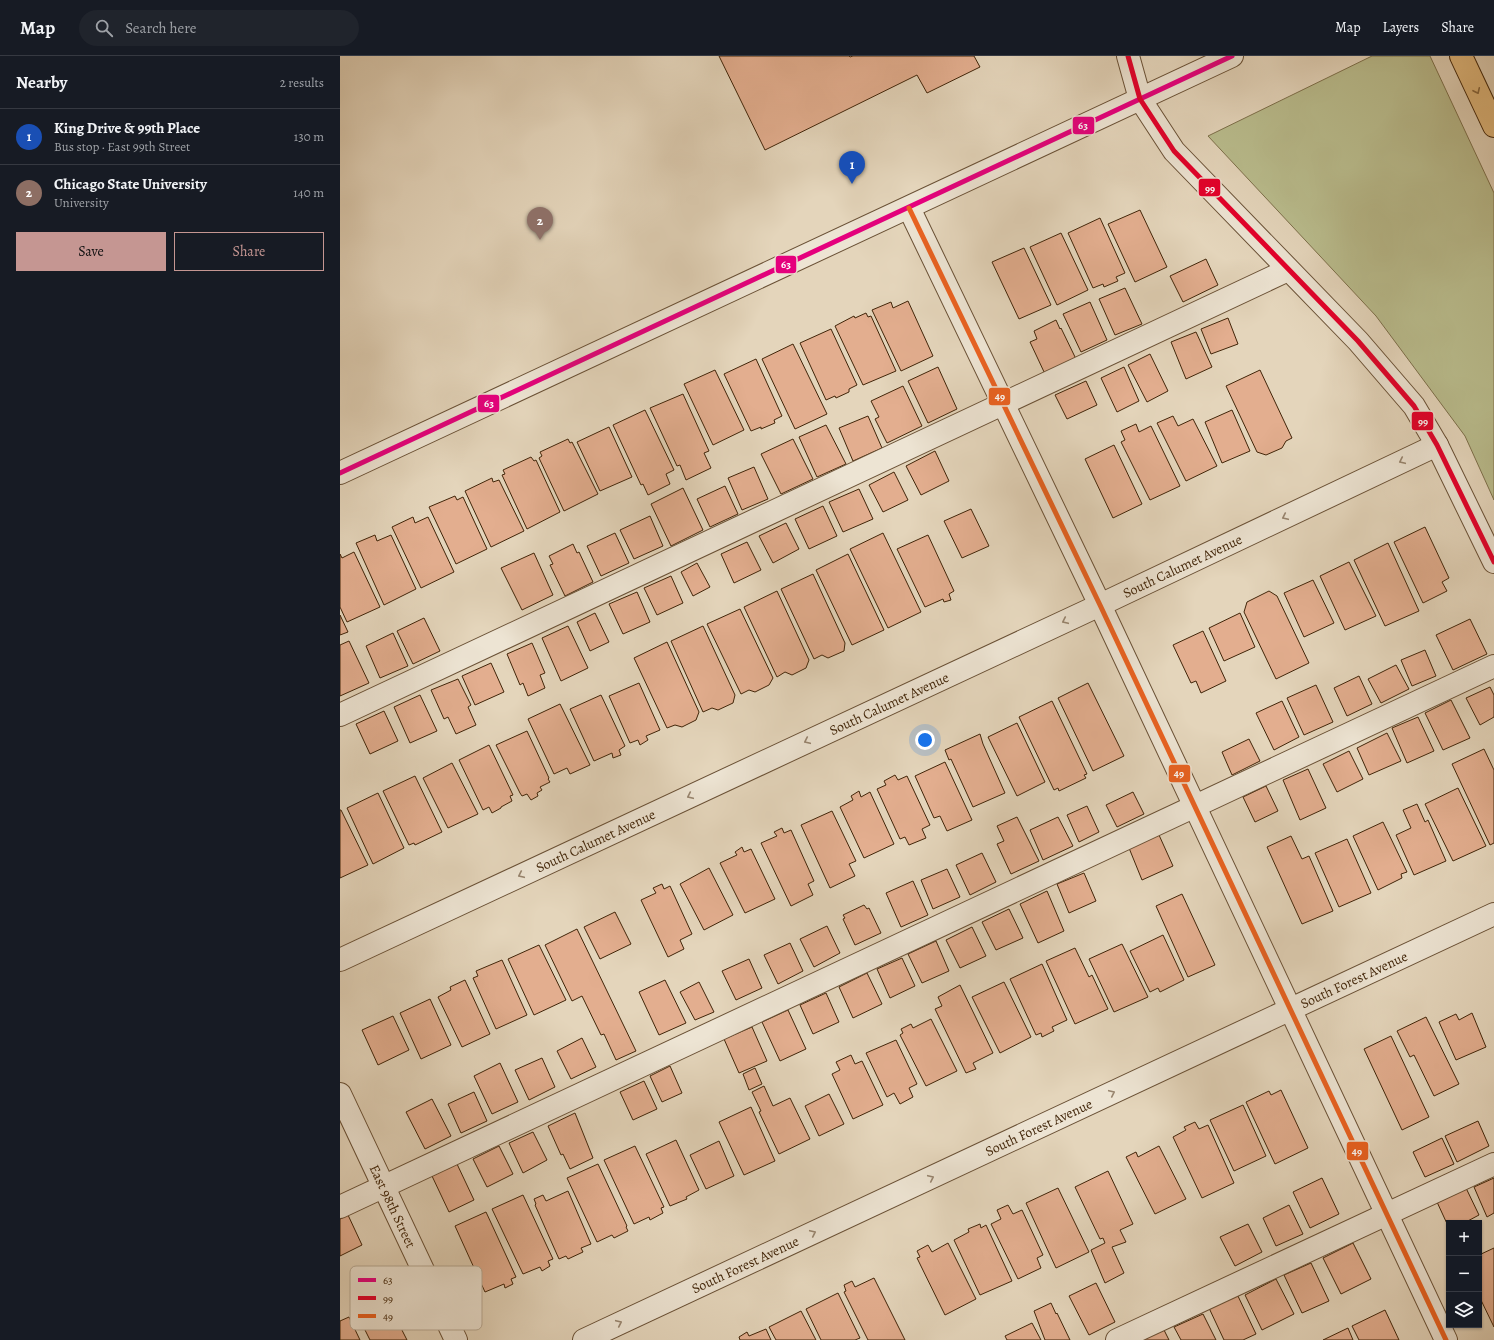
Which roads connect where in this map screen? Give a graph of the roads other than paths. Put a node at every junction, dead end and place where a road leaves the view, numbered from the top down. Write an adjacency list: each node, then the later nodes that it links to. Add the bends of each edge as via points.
1 (1128, 56): 4 (street)
2 (1232, 56): 4 (street)
3 (1461, 56): 5 (highway, one-way to 5)
4 (1140, 99): 6 (street); 7 (street, via 1174,151)
5 (1494, 126)
6 (909, 208): 8 (street); 10 (street)
7 (1288, 270): 8 (street); 9 (street, via 1358,341 1392,380 1414,406)
8 (1004, 404): 12 (street); 14 (street)
9 (1437, 445): 11 (street); 12 (street, South Calumet Avenue, one-way to 12)
10 (340, 473)
11 (1494, 562)
12 (1100, 605): 15 (street); 17 (street, South Calumet Avenue, one-way to 17)
13 (1494, 666): 15 (street)
14 (340, 715)
15 (1194, 806): 18 (street); 21 (street)
16 (1494, 914): 18 (street, South Forest Avenue)
17 (340, 960)
18 (1290, 1010): 23 (street); 27 (street, South Forest Avenue, one-way to 18)
19 (340, 1094): 21 (street, East 98th Street)
20 (1494, 1164): 23 (street)
21 (384, 1187): 22 (street); 24 (street, East 98th Street)
22 (340, 1207)
23 (1386, 1214): 28 (street); 29 (street)
24 (421, 1266)
25 (451, 1330): 26 (street, East 98th Street)
26 (456, 1340)
27 (584, 1340)
28 (1117, 1340)
29 (1446, 1340)

